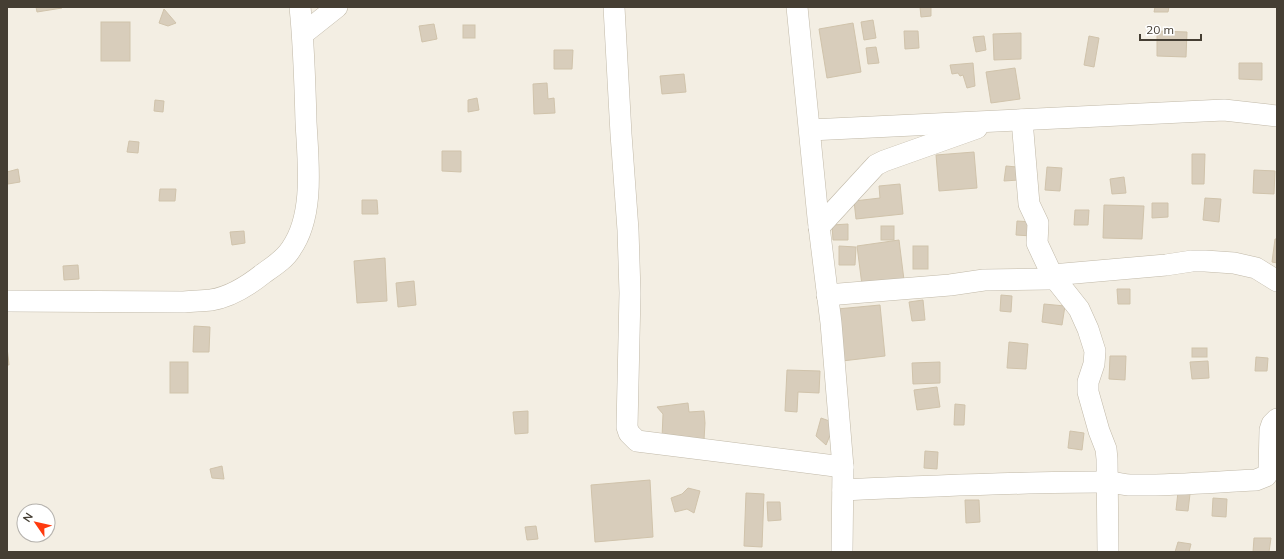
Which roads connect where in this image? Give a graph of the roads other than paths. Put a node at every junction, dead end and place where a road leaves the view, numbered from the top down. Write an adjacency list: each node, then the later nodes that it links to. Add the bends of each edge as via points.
1 (300, 7): 5 (street)
2 (337, 7): 5 (street)
3 (614, 7): 16 (street, via 630,293 627,427 629,433 638,441)
4 (797, 7): 9 (street)
5 (303, 34): 14 (street, via 308,169 306,210 299,236 291,250 279,262 250,284 212,300)
6 (1277, 116): 7 (street, via 1224,110)
7 (1022, 120): 8 (street); 11 (street, via 1029,204 1038,224 1037,243)
8 (987, 122): 9 (street); 10 (street, via 974,130 876,166)
9 (810, 130): 10 (street)
10 (820, 227): 13 (street)
11 (1052, 275): 12 (street, via 1205,261 1256,268); 13 (street, via 1049,279 984,280); 17 (street, via 1079,309 1094,351 1088,392 1098,431 1106,449)
12 (1277, 281)
13 (827, 295): 16 (street)
14 (7, 301)
15 (1277, 419): 17 (street, via 1270,430 1269,470 1266,476 1256,480 1128,485)
16 (843, 467): 18 (street)
17 (1107, 482): 18 (street); 20 (street)
18 (843, 490): 19 (street)
19 (842, 552)
20 (1108, 552)

